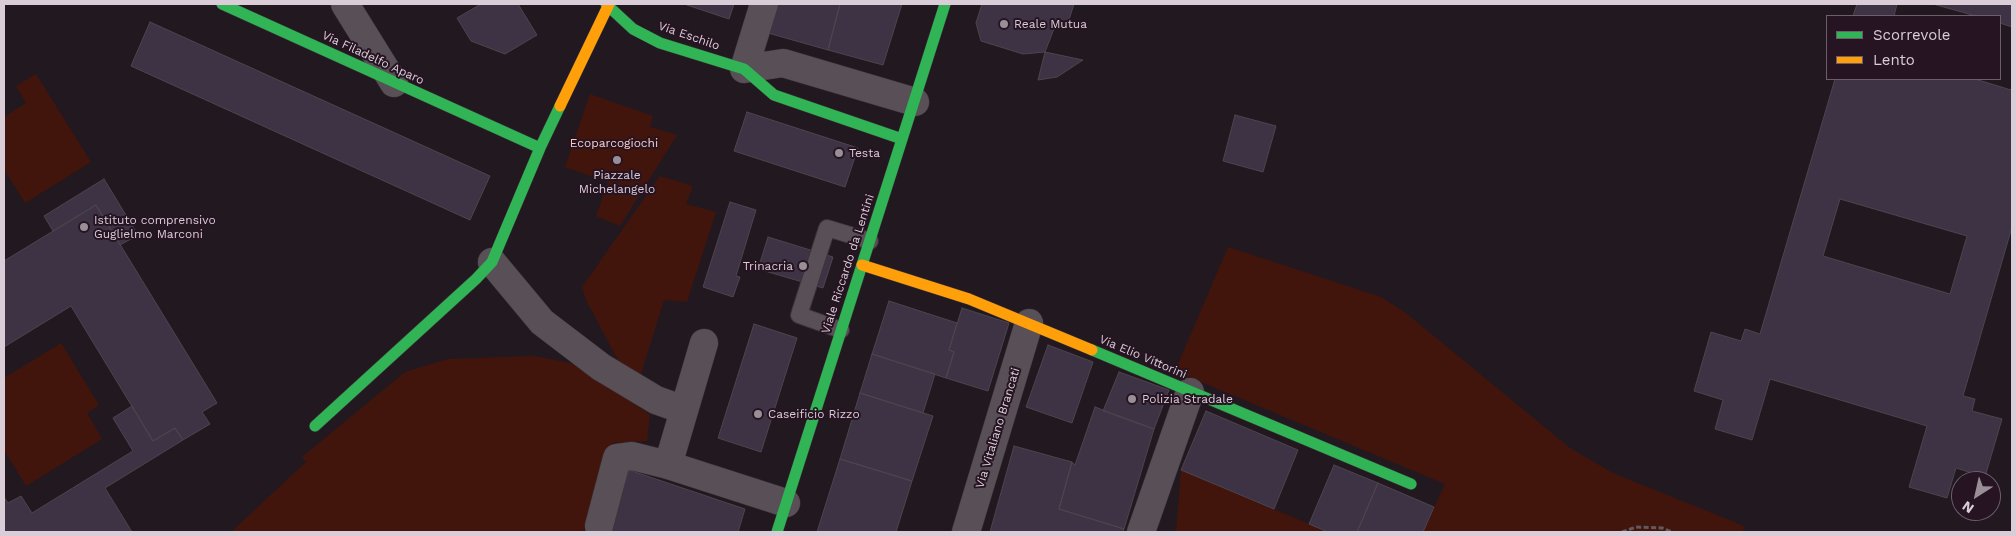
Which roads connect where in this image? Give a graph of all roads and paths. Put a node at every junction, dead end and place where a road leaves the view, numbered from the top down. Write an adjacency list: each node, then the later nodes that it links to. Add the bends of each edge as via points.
1 (222, 4): 7 (street, Via Filadelfo Aparo)
2 (345, 4): 7 (street)
3 (764, 4): 6 (street)
4 (945, 4): 8 (street, Viale Riccardo da Lentini)
5 (608, 5): 6 (street, Via Eschilo, via 633,29 660,43); 10 (street)
6 (744, 69): 8 (street, via 782,63); 9 (street, via 774,95)
7 (394, 83): 10 (street, Via Filadelfo Aparo)
8 (915, 102): 9 (street, Viale Riccardo da Lentini)
9 (902, 139): 11 (street, Viale Riccardo da Lentini)
10 (540, 148): 12 (street)
11 (870, 241): 13 (street, Viale Riccardo da Lentini); 15 (lane, via 827,228 799,315)
12 (492, 262): 18 (street, via 542,322 601,367 656,400); 19 (street)
13 (862, 265): 14 (street, Via Elio Vittorini, via 968,298); 15 (street, Viale Riccardo da Lentini)
14 (1029, 324): 17 (street, Via Elio Vittorini); 25 (street, Via Vitaliano Brancati)
15 (841, 330): 22 (street, Viale Riccardo da Lentini)
16 (704, 343): 18 (street)
17 (1190, 392): 21 (street, Via Elio Vittorini); 26 (street)
18 (684, 410): 20 (street)
19 (315, 426)
20 (668, 465): 22 (street); 23 (street, via 632,456 617,458)
21 (1410, 484)
22 (786, 503): 24 (street, Viale Riccardo da Lentini)
23 (599, 526)
24 (777, 532)
25 (966, 532)
26 (1141, 532)
27 (1622, 532): 28 (path, via 1636,527 1662,528)
28 (1672, 532)

